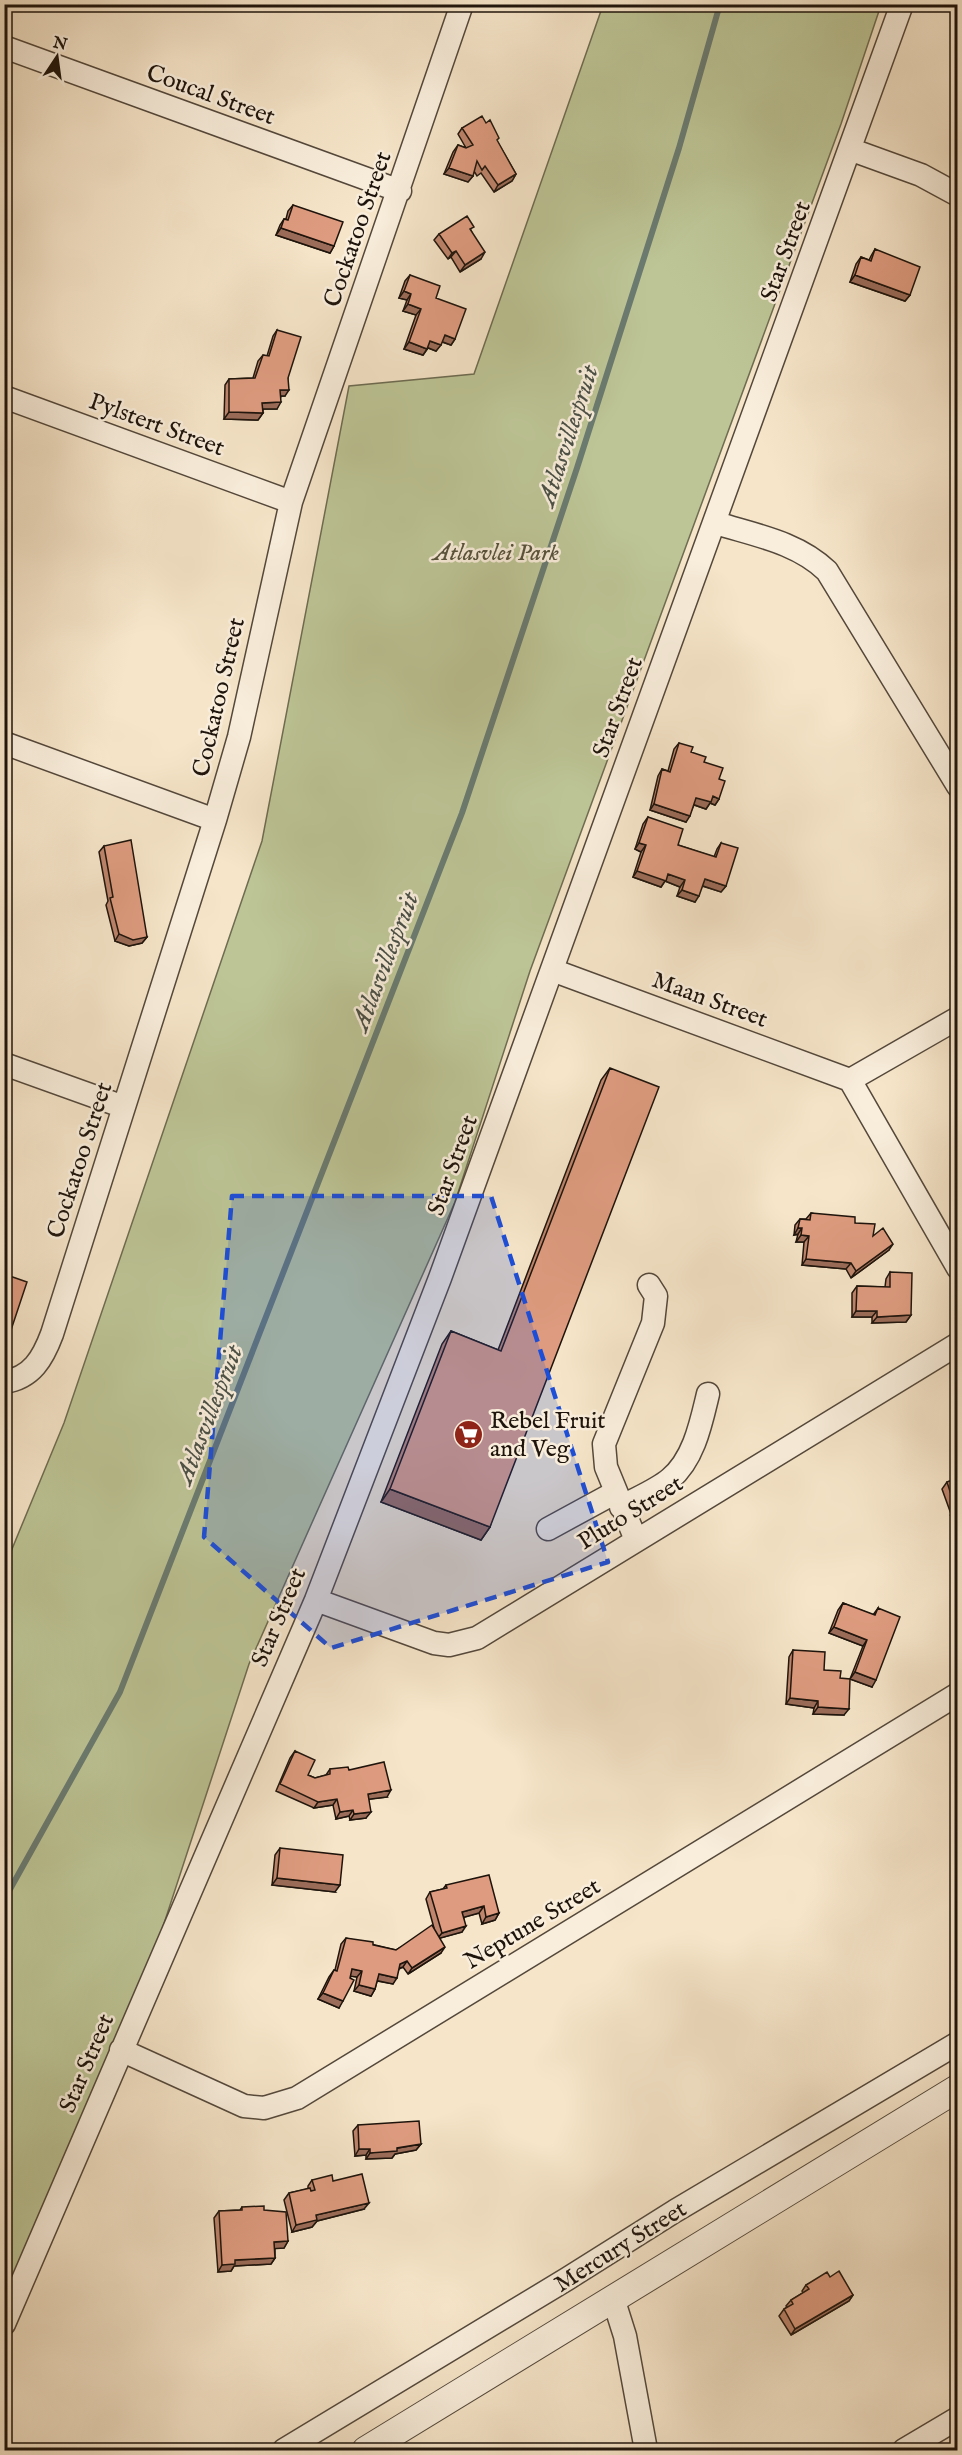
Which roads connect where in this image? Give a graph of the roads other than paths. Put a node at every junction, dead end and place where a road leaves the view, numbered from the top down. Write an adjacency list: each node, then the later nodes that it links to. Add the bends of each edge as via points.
1 (462, 4): 5 (street, Cockatoo Street)
2 (902, 4): 4 (street, Star Street)
3 (4, 47): 5 (street, Coucal Street)
4 (852, 150): 6 (street, via 921,175); 9 (street, Star Street)
5 (400, 191): 8 (street, Cockatoo Street)
6 (957, 195)
7 (4, 397): 8 (street, Pylstert Street)
8 (291, 502): 12 (street, Cockatoo Street, via 239,737)
9 (716, 523): 11 (street, via 792,547 812,557 826,571); 13 (street, Star Street)
10 (4, 743): 12 (street)
11 (957, 786)
12 (215, 820): 17 (street, Cockatoo Street)
13 (552, 970): 16 (street, Maan Street); 26 (street, Star Street, via 444,1268)
14 (957, 1018): 16 (street)
15 (4, 1064): 17 (street)
16 (850, 1080): 18 (street)
17 (124, 1107): 21 (street, Cockatoo Street, via 46,1349 29,1373)
18 (957, 1268)
19 (648, 1285): 23 (street, via 656,1296 653,1323 604,1444 606,1467)
20 (957, 1344): 25 (street, Pluto Street)
21 (4, 1382)
22 (708, 1394): 23 (street, via 697,1437 670,1479)
23 (618, 1499): 24 (street); 25 (street)
24 (548, 1529)
25 (636, 1540): 26 (street, Pluto Street, via 477,1638 463,1642 434,1643)
26 (316, 1600): 29 (street, Star Street)
27 (957, 1694): 29 (street, Neptune Street, via 297,2098 264,2108 244,2106)
28 (957, 2043): 35 (street, Mercury Street)
29 (121, 2050): 33 (street, Star Street)
30 (957, 2088): 32 (street, Mercury Street)
31 (957, 2108): 32 (street, Mercury Street)
32 (616, 2305): 36 (street, Mercury Street); 37 (street, Mercury Street); 38 (street)
33 (4, 2324)
34 (957, 2418): 39 (street)
35 (284, 2451)
36 (366, 2451)
37 (395, 2451)
38 (646, 2451)
39 (904, 2451)

